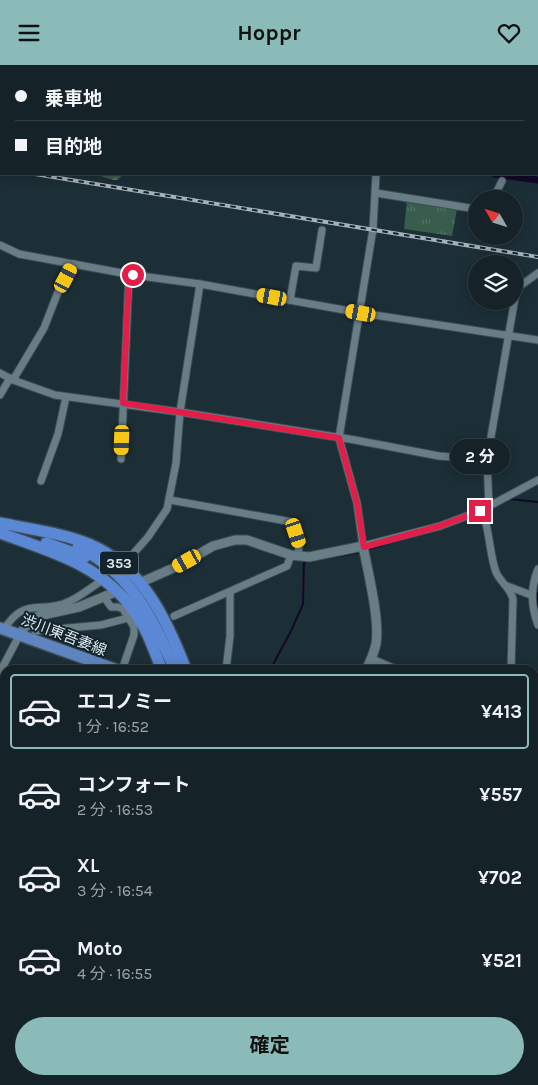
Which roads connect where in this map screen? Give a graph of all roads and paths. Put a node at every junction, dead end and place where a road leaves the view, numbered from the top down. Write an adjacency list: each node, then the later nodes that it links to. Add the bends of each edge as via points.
1 (376, 175): 4 (street)
2 (502, 181): 3 (street)
3 (498, 190)
4 (376, 193): 5 (street); 15 (street)
5 (468, 208)
6 (322, 230): 10 (street, via 316,268)
7 (0, 245): 9 (street, via 19,254)
8 (298, 258): 10 (street)
9 (74, 264): 12 (street); 19 (street, via 58,292 44,328)
10 (296, 266): 14 (street)
11 (538, 273): 16 (street, via 517,290)
12 (129, 275): 13 (street); 22 (street)
13 (200, 284): 14 (street); 23 (street)
14 (290, 300): 15 (street)
15 (361, 313): 16 (street); 24 (street)
16 (508, 336): 17 (street); 26 (street)
17 (538, 340)
18 (0, 373): 19 (street)
19 (12, 379): 20 (street); 21 (street)
20 (0, 395)
21 (66, 397): 22 (street); 28 (street, via 58,434)
22 (123, 403): 23 (street); 25 (street)
23 (180, 412): 24 (street); 29 (street)
24 (339, 438): 26 (street); 33 (street, via 357,503)
25 (121, 459)
26 (487, 461): 30 (street)
27 (538, 480): 30 (street)
28 (41, 481)
29 (170, 500): 34 (street, via 292,522 299,544); 35 (street, via 162,518)
30 (484, 511): 33 (street); 40 (street, via 497,574)
31 (0, 524): 37 (highway, 353, via 76,545); 57 (highway, 353, via 60,535 88,544 114,559 136,578 153,600)
32 (0, 532): 37 (highway, 353, via 77,553); 55 (highway, 353, via 76,561 97,573 126,600 151,641)
33 (364, 550): 34 (street, via 309,557); 51 (street, via 376,624)
34 (295, 555): 39 (street, via 247,540 227,541); 41 (street, via 287,566)
35 (125, 563)
36 (538, 569): 43 (street)
37 (123, 580): 56 (highway, 353, via 154,621)
38 (101, 581): 48 (street, via 63,604 23,609)
39 (144, 581)
40 (507, 586): 43 (street); 61 (street, via 513,599)
41 (230, 592): 45 (street); 58 (street)
42 (113, 593): 44 (street)
43 (531, 595): 47 (street)
44 (104, 597): 46 (street, via 109,606 123,609); 50 (street, via 79,607 38,616)
45 (174, 615)
46 (128, 618): 49 (street, via 101,625); 54 (street, via 134,627 134,635)
47 (538, 625)
48 (2, 628): 50 (main road, 渋川東吾妻線)
49 (35, 631)
50 (20, 634): 52 (street); 53 (main road, 渋川東吾妻線)
51 (372, 659): 59 (street); 60 (street)
52 (4, 665)
53 (102, 665)
54 (124, 665)
55 (160, 665)
56 (173, 665)
57 (184, 665)
58 (227, 665)
59 (369, 665)
60 (386, 665)
61 (511, 665)

